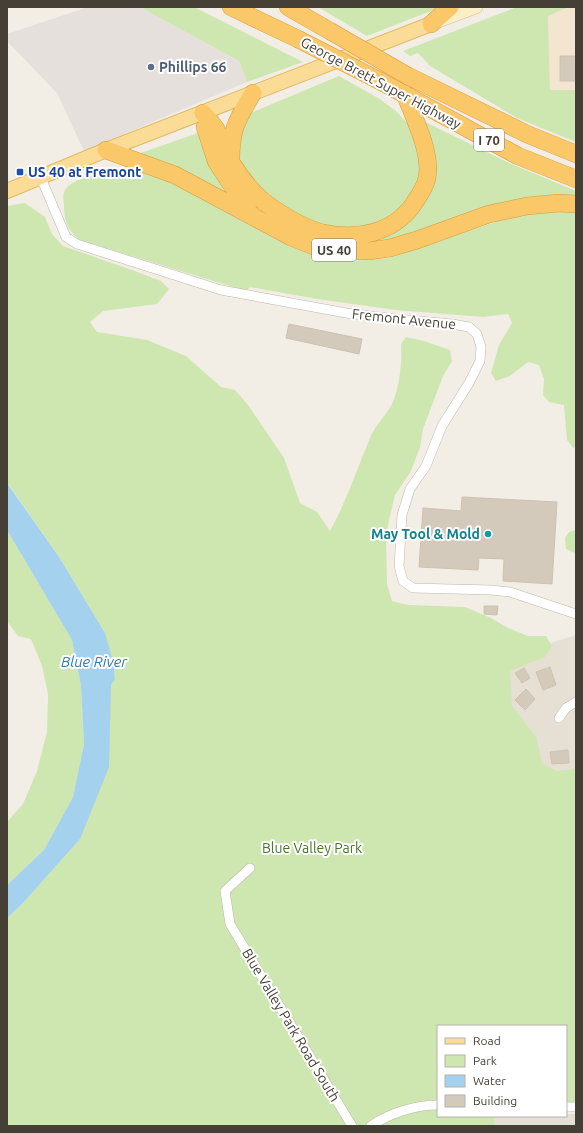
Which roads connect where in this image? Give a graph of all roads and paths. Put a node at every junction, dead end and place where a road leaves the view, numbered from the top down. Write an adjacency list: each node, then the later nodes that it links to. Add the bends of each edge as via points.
1 (231, 7): 7 (highway, George Brett Super Highway / I 70, bridge)
2 (450, 7): 5 (highway)
3 (476, 7): 5 (main road)
4 (296, 10): 10 (highway, George Brett Super Highway / I 70, bridge, via 408,76 529,135)
5 (431, 24): 6 (main road)
6 (253, 93): 8 (main road); 11 (highway, via 237,120 231,141)
7 (405, 94): 11 (highway, via 428,160 427,179 407,213 390,227 371,234 349,237 322,233 273,208 249,187); 13 (highway, George Brett Super Highway / I 70, via 518,156)
8 (203, 113): 9 (main road); 11 (highway, via 216,129); 16 (highway, via 206,132 216,161)
9 (106, 150): 12 (main road); 16 (highway, US 40, via 175,175)
10 (576, 154)
11 (231, 162)
12 (41, 178): 14 (main road); 17 (street, Fremont Avenue, via 66,237 77,244 221,290 346,313 469,327 477,334 481,347 480,361 470,383 442,426 426,466 410,489 402,515 399,566 403,581 413,588 510,592)
13 (576, 179)
14 (7, 191)
15 (576, 204): 16 (highway, US 40, via 527,206 489,214 417,240 369,251 341,251 316,246 291,237)
16 (252, 216)
17 (576, 614)
18 (576, 702): 19 (street, via 566,708)
19 (559, 718)
20 (250, 868): 22 (street, Blue Valley Park Road South, via 225,891 230,924)
21 (437, 1105): 23 (street, via 393,1114)
22 (352, 1126)
23 (371, 1126)

